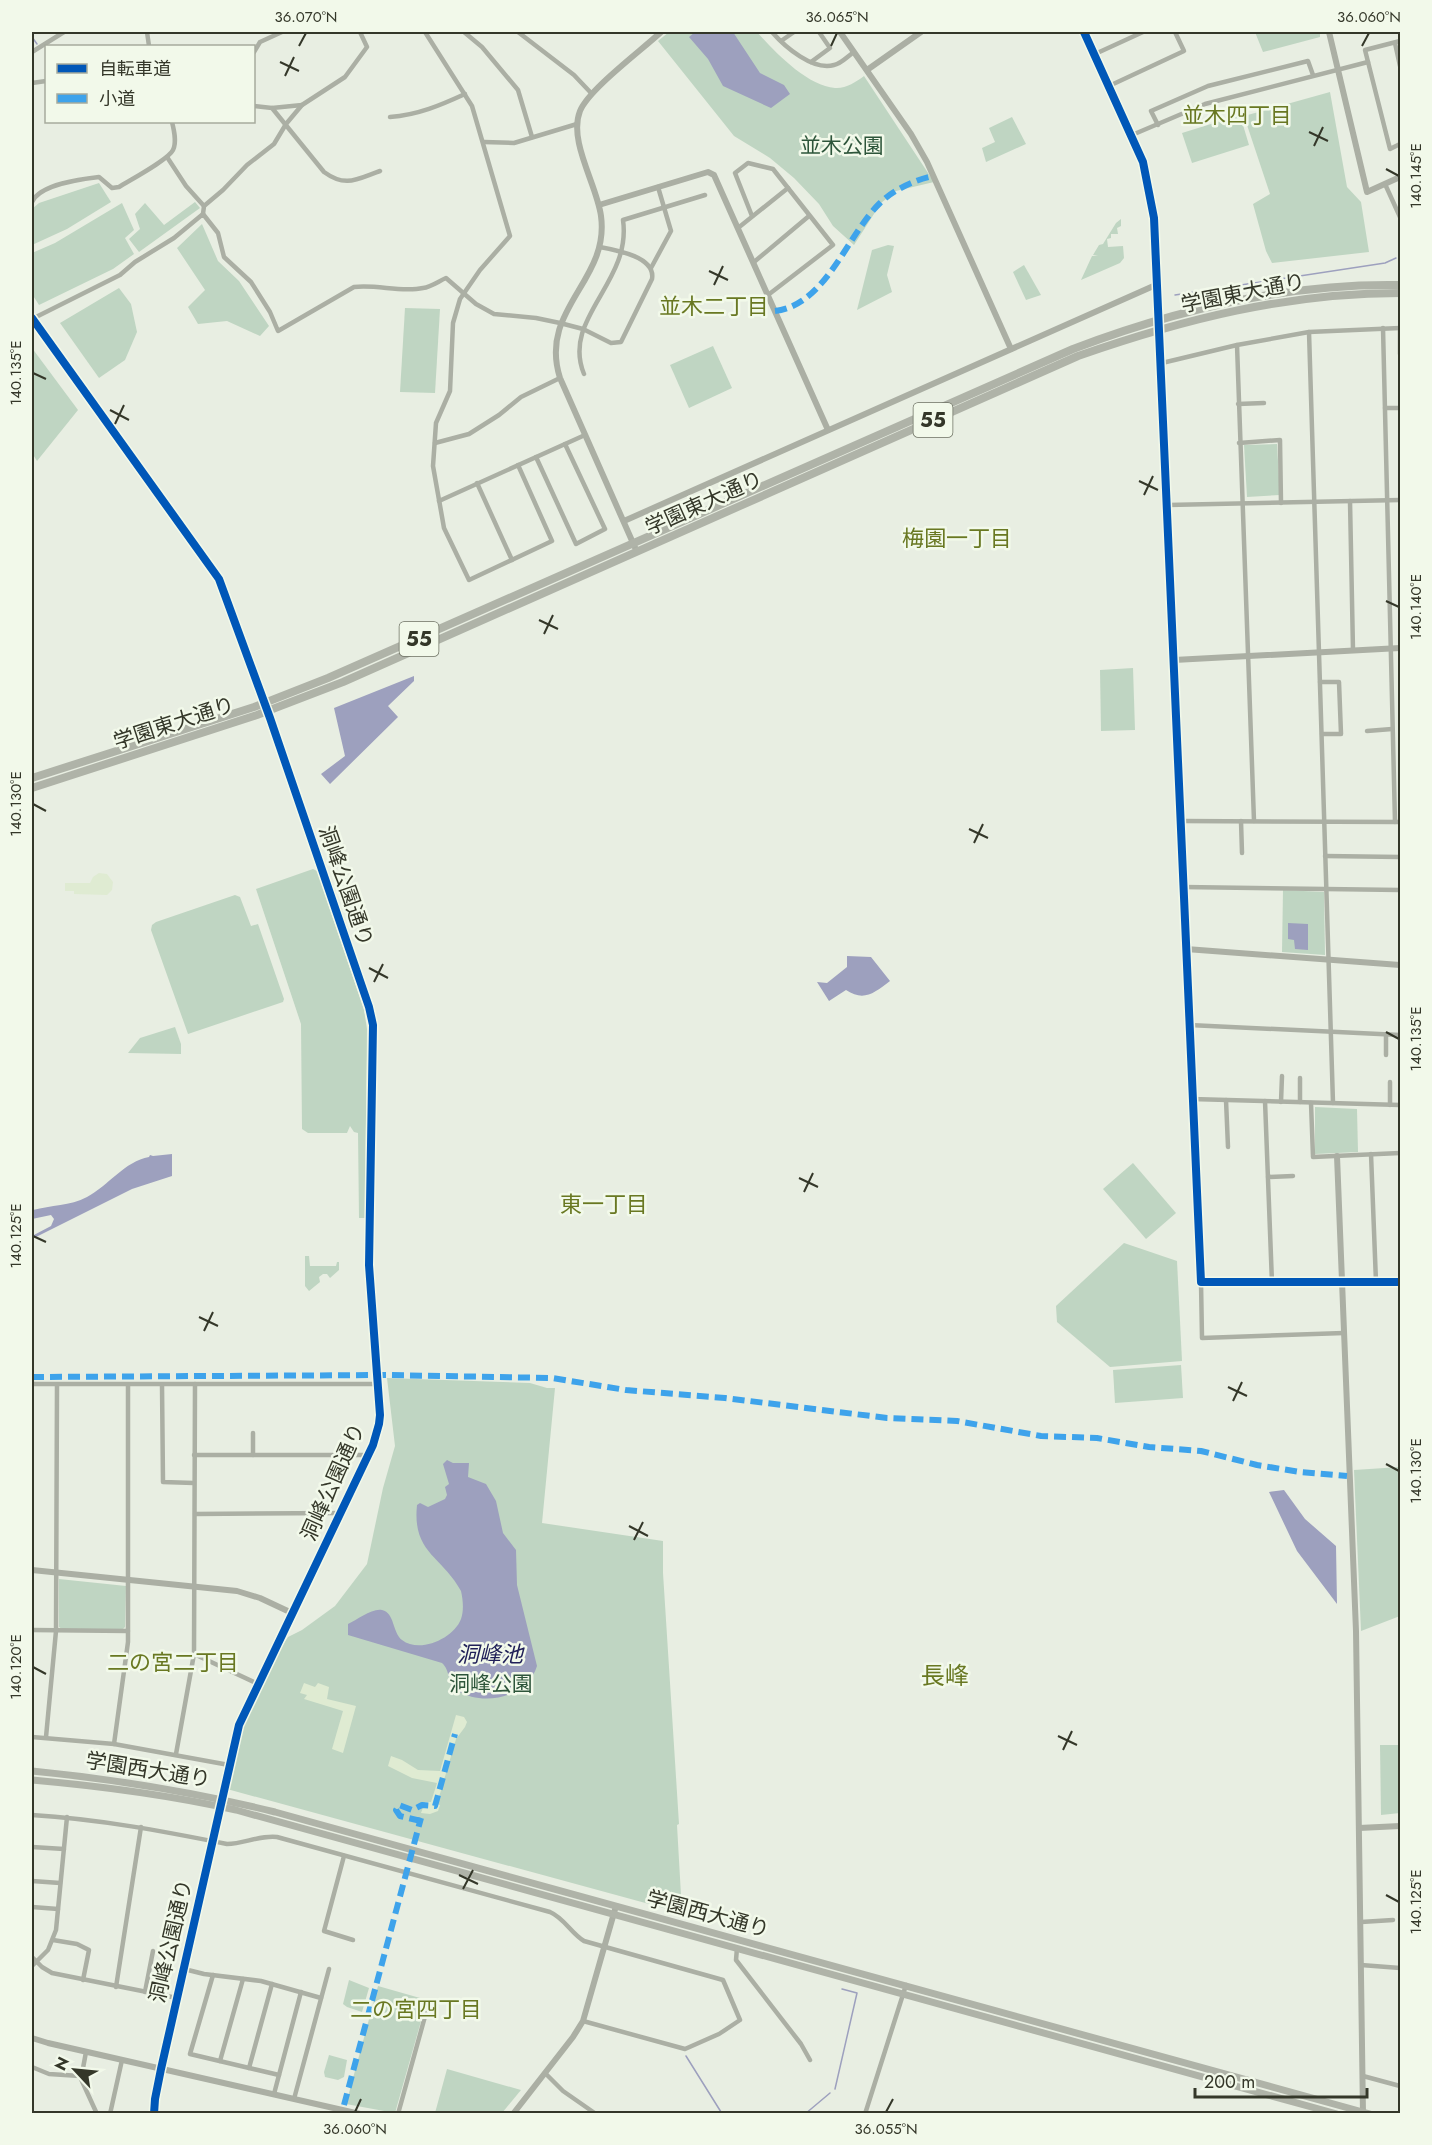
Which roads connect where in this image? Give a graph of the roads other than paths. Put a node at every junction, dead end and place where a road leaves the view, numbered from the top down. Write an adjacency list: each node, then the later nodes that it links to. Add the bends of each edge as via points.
1 (64, 32): 20 (street)
2 (282, 32): 19 (street, via 260,42)
3 (360, 32): 32 (street, via 367,47 350,73)
4 (425, 32): 30 (street)
5 (464, 32): 41 (street, via 519,90)
6 (518, 32): 31 (street, via 574,75)
7 (662, 32): 31 (street)
8 (772, 32): 17 (street)
9 (794, 32): 17 (street)
10 (819, 32): 23 (street, via 830,48)
11 (840, 32): 21 (street)
12 (921, 32): 27 (street)
13 (1084, 32): 22 (street)
14 (1143, 32): 22 (street)
15 (1175, 32): 29 (street, via 1184,51)
16 (1329, 32): 26 (street)
17 (781, 41): 23 (street)
18 (1398, 42): 24 (street, via 1365,50); 25 (street)
19 (255, 50)
20 (32, 52)
21 (854, 52): 23 (street, via 835,65); 27 (street)
22 (1095, 54): 29 (street)
23 (811, 62)
24 (1368, 62): 26 (street); 43 (street, via 1390,149)
25 (1401, 66)
26 (1337, 69): 28 (street); 47 (street, via 1367,192)
27 (867, 70): 78 (street, via 927,162)
28 (1313, 75): 39 (street, via 1205,104); 39 (street, via 1308,61 1208,86 1151,111)
29 (1109, 86): 40 (street)
30 (465, 94): 35 (street, via 429,110); 42 (street)
31 (592, 94): 38 (street, via 581,108)
32 (302, 105): 34 (street); 37 (street)
33 (255, 106): 34 (street)
34 (272, 108): 37 (street)
35 (390, 117)
36 (172, 123): 44 (street, via 174,149)
37 (286, 124): 45 (street, via 331,178 345,183); 53 (street, via 274,144)
38 (577, 124): 41 (street); 52 (street)
39 (1158, 125): 40 (street)
40 (1131, 135): 64 (street, via 1151,193)
41 (532, 137): 42 (street, via 514,143)
42 (484, 142): 67 (street, via 510,236)
43 (1401, 144)
44 (167, 157): 51 (street, via 118,187 112,188 99,177 75,180 36,195); 53 (street)
45 (380, 171)
46 (1401, 177): 47 (street)
47 (1385, 184): 58 (street)
48 (658, 187): 52 (street); 54 (street); 59 (street, via 711,173)
49 (788, 188): 56 (street); 56 (street, via 773,169 748,163 735,173); 57 (street)
50 (705, 195): 54 (street)
51 (32, 202)
52 (599, 205): 60 (street)
53 (204, 206): 55 (street)
54 (664, 207): 61 (street, via 623,220); 63 (street, via 672,231)
55 (203, 214): 67 (street, via 218,233 224,257 251,282 278,331 354,287 423,288 446,279); 69 (street, via 120,275)
56 (752, 216): 59 (street)
57 (809, 216): 62 (street); 68 (street, via 833,245)
58 (1401, 217)
59 (738, 228): 62 (street)
60 (600, 247): 61 (street); 71 (street)
61 (622, 251): 63 (street); 75 (street, via 612,279)
62 (754, 262): 68 (street)
63 (651, 268): 75 (street, via 652,279 621,342 611,343)
64 (1158, 284): 70 (street); 78 (street)
65 (1401, 285): 70 (main road, 学園東大通り / 55, via 1276,294)
66 (1401, 293): 72 (main road, 学園東大通り / 55, via 1298,299)
67 (463, 294): 71 (street, via 494,314); 89 (street, via 453,323 450,391 438,417)
68 (768, 295): 87 (street)
69 (32, 319): 114 (street, 洞峰公園通り, via 216,573)
70 (1160, 319): 72 (street); 104 (main road, 学園東大通り / 55, via 1073,350)
71 (560, 323): 75 (street); 82 (street, via 555,348)
72 (1161, 328): 80 (street); 105 (main road, 学園東大通り / 55, via 1078,356)
73 (1383, 328): 74 (street); 76 (street); 85 (street)
74 (1400, 328): 79 (street)
75 (583, 329): 81 (street, via 579,357)
76 (1309, 332): 77 (street); 99 (street)
77 (1236, 345): 80 (street); 84 (street)
78 (1011, 349): 87 (street)
79 (1401, 354)
80 (1162, 363): 102 (street)
81 (584, 374)
82 (560, 378): 88 (street); 89 (street, via 521,397 469,434)
83 (1264, 403): 84 (street)
84 (1238, 404): 90 (street)
85 (1384, 408): 86 (street); 95 (street)
86 (1401, 408)
87 (828, 430): 103 (street)
88 (585, 435): 91 (street); 103 (street)
89 (435, 442): 97 (street, via 433,466)
90 (1239, 443): 100 (street); 101 (street, via 1280,440)
91 (565, 444): 92 (street); 92 (street, via 605,529 576,544)
92 (536, 457): 93 (street)
93 (518, 465): 94 (street); 106 (street, via 552,541)
94 (477, 483): 97 (street); 106 (street)
95 (1387, 500): 96 (street); 98 (street); 108 (street)
96 (1401, 500)
97 (438, 501): 106 (street, via 444,528 469,580)
98 (1350, 501): 99 (street); 109 (street)
99 (1315, 502): 101 (street); 110 (street)
100 (1242, 503): 101 (street); 102 (street); 111 (street)
101 (1281, 503)
102 (1168, 505): 112 (street)
103 (624, 521): 104 (street)
104 (634, 544): 105 (street); 114 (main road, 学園東大通り / 55)
105 (637, 552): 114 (main road, 学園東大通り / 55, via 344,682)
106 (512, 560)
107 (1401, 648): 108 (street)
108 (1390, 649): 109 (street); 115 (street)
109 (1353, 650): 110 (street)
110 (1319, 653): 111 (street); 113 (street)
111 (1248, 656): 112 (street); 122 (street)
112 (1174, 660): 120 (street)
113 (1320, 682): 117 (street); 117 (street, via 1339,682 1341,724 1341,734)
114 (266, 707): 118 (main road, 学園東大通り / 55); 119 (main road, 学園東大通り / 55); 165 (street, 洞峰公園通り, via 373,1025 369,1265)
115 (1392, 729): 116 (street); 124 (street)
116 (1367, 730)
117 (1322, 734): 123 (street)
118 (32, 778)
119 (32, 789)
120 (1181, 821): 121 (street); 128 (street)
121 (1241, 821): 122 (street); 125 (street)
122 (1254, 821): 123 (street)
123 (1324, 821): 124 (street); 126 (street)
124 (1398, 822)
125 (1242, 853)
126 (1325, 856): 127 (street); 129 (street)
127 (1401, 857)
128 (1184, 887): 129 (street); 131 (street)
129 (1327, 889): 130 (street); 132 (street)
130 (1401, 890)
131 (1186, 949): 132 (street); 134 (street)
132 (1329, 961): 133 (street); 135 (street)
133 (1401, 965)
134 (1189, 1025): 135 (street); 142 (street)
135 (1331, 1032): 136 (street); 148 (street)
136 (1386, 1034): 137 (street); 138 (street)
137 (1401, 1035)
138 (1386, 1054)
139 (1282, 1076): 145 (street)
140 (1300, 1078): 146 (street)
141 (1390, 1082): 149 (street)
142 (1192, 1099): 143 (street); 157 (street)
143 (1226, 1100): 144 (street); 151 (street)
144 (1265, 1101): 145 (street); 156 (street)
145 (1281, 1102): 146 (street)
146 (1300, 1102): 147 (street)
147 (1311, 1103): 148 (street); 154 (street, via 1313,1156)
148 (1333, 1103): 149 (street)
149 (1390, 1105): 150 (street)
150 (1401, 1106)
151 (1228, 1147)
152 (1401, 1153): 153 (street)
153 (1371, 1154): 154 (street); 159 (street)
154 (1337, 1156): 158 (street)
155 (1293, 1176): 156 (street)
156 (1268, 1177): 161 (street)
157 (1201, 1282): 161 (street); 162 (street, via 1202,1338)
158 (1342, 1282): 159 (street); 161 (street); 162 (street)
159 (1376, 1282): 160 (street)
160 (1401, 1282)
161 (1272, 1283)
162 (1344, 1333): 199 (street)
163 (32, 1384): 166 (street)
164 (195, 1384): 165 (street); 167 (street); 170 (street)
165 (378, 1384): 172 (street, 洞峰公園通り, via 380,1424)
166 (57, 1385): 168 (street); 177 (street)
167 (162, 1385): 168 (street); 173 (street, via 163,1482)
168 (128, 1386): 178 (street)
169 (253, 1432): 171 (street)
170 (194, 1455): 171 (street); 173 (street)
171 (253, 1455): 172 (street)
172 (368, 1455): 174 (street, 洞峰公園通り)
173 (194, 1483): 175 (street)
174 (340, 1513): 175 (street); 180 (street, 洞峰公園通り)
175 (195, 1514): 179 (street)
176 (32, 1570): 177 (street)
177 (56, 1573): 178 (street); 182 (street)
178 (129, 1579): 179 (street); 183 (street)
179 (195, 1586): 180 (street, via 248,1593); 184 (street)
180 (292, 1612): 185 (street, 洞峰公園通り)
181 (32, 1630): 182 (street)
182 (56, 1631): 183 (street); 187 (street)
183 (128, 1631): 188 (street)
184 (194, 1654): 185 (street); 189 (street)
185 (258, 1684): 190 (street, 洞峰公園通り, via 238,1725)
186 (32, 1737): 187 (street)
187 (46, 1737): 188 (street)
188 (114, 1744): 189 (street)
189 (176, 1754): 190 (street)
190 (229, 1765): 193 (street, 洞峰公園通り)
191 (32, 1771): 193 (main road, 学園西大通り)
192 (32, 1780): 194 (main road, 学園西大通り, via 141,1792)
193 (222, 1798): 194 (street, 洞峰公園通り); 208 (main road, 学園西大通り, via 436,1855)
194 (220, 1807): 200 (street, 洞峰公園通り); 208 (main road, 学園西大通り)
195 (32, 1815): 196 (street)
196 (67, 1817): 198 (street); 202 (street)
197 (1401, 1826): 199 (street)
198 (141, 1827): 200 (street); 228 (street)
199 (1359, 1828): 210 (street)
200 (212, 1841): 203 (street, via 236,1844 263,1836 277,1837); 221 (street, 洞峰公園通り)
201 (32, 1847): 202 (street)
202 (64, 1850): 205 (street)
203 (344, 1856): 212 (street, via 324,1931); 213 (street, via 550,1912 579,1938)
204 (32, 1881): 205 (street)
205 (60, 1883): 207 (street)
206 (32, 1907): 207 (street)
207 (58, 1909): 211 (street)
208 (615, 1910): 213 (street); 214 (main road, 学園西大通り); 227 (main road, 学園西大通り)
209 (1394, 1920): 210 (street)
210 (1361, 1922): 218 (street)
211 (53, 1940): 217 (street); 225 (street, via 88,1950)
212 (354, 1940)
213 (604, 1947): 235 (street); 235 (street, via 723,1980 740,2020 685,2049)
214 (737, 1948): 231 (main road, 学園西大通り); 239 (street, via 736,1960)
215 (153, 1951): 229 (street)
216 (32, 1957): 217 (street)
217 (36, 1962): 219 (street); 225 (street, via 52,1973)
218 (1361, 1965): 220 (street); 247 (street)
219 (32, 1966)
220 (1401, 1968)
221 (184, 1969): 223 (street); 232 (street, 洞峰公園通り)
222 (329, 1969): 233 (street)
223 (213, 1975): 224 (street); 240 (street, via 190,2054)
224 (243, 1979): 226 (street); 240 (street)
225 (83, 1980): 228 (street)
226 (272, 1984): 230 (street); 242 (street)
227 (906, 1985): 231 (street); 253 (main road, 学園西大通り)
228 (116, 1987): 229 (street)
229 (146, 1992): 232 (street)
230 (301, 1992): 233 (street); 245 (street)
231 (904, 1993): 260 (street); 261 (main road, 学園西大通り)
232 (177, 1998): 243 (street, 洞峰公園通り)
233 (321, 1998): 250 (street)
234 (429, 2002): 258 (street)
235 (583, 2021): 244 (street)
236 (32, 2038): 237 (street)
237 (86, 2052): 238 (street); 246 (street)
238 (122, 2060): 243 (street); 255 (street)
239 (810, 2060)
240 (220, 2061): 242 (street)
241 (32, 2067): 246 (street, via 49,2074)
242 (249, 2068): 245 (street)
243 (161, 2069): 249 (street); 256 (street, 洞峰公園通り)
244 (545, 2073): 252 (street); 259 (street)
245 (279, 2074): 249 (street)
246 (80, 2076): 254 (street)
247 (1363, 2076): 248 (street); 253 (street)
248 (1401, 2086)
249 (274, 2094): 250 (street)
250 (294, 2099): 251 (street)
251 (347, 2112): 257 (street)
252 (591, 2112)
253 (1365, 2113)
254 (97, 2114)
255 (110, 2114)
256 (154, 2114)
257 (360, 2114)
258 (398, 2114)
259 (513, 2114)
260 (865, 2114)
261 (1337, 2114)

